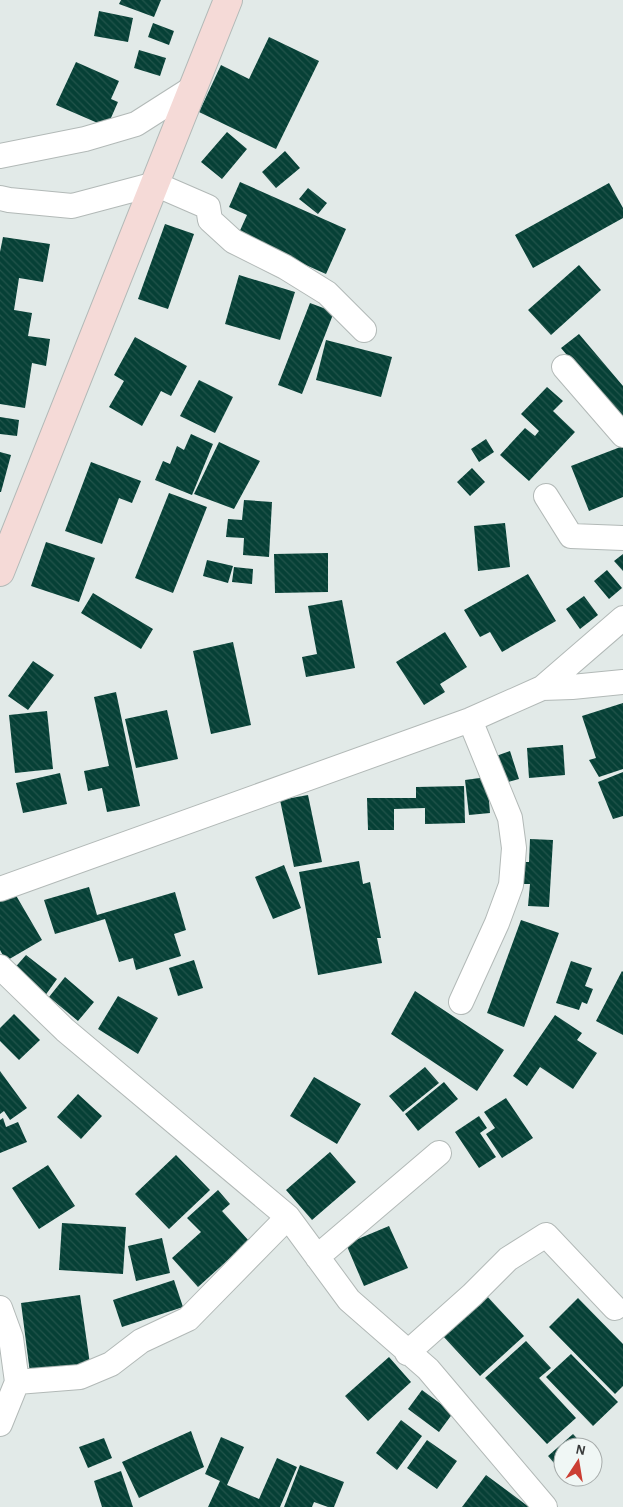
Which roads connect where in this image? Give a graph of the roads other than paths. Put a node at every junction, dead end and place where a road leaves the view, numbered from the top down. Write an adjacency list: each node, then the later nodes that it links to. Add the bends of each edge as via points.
1 (228, 0): 2 (street)
2 (194, 87): 3 (street, via 136,124 85,139); 4 (street)
3 (0, 156)
4 (155, 184): 5 (street, via 72,206); 6 (street, via 208,207 210,220 233,241 286,267 327,293); 11 (street)
5 (0, 198)
6 (364, 330)
7 (564, 367): 8 (street)
8 (623, 435)
9 (546, 496): 10 (street, via 572,536)
10 (623, 538)
11 (0, 572)
12 (623, 618): 14 (street)
13 (623, 682): 14 (street)
14 (542, 688): 15 (street)
15 (470, 720): 16 (street); 18 (street, via 510,818 514,848 511,885)
16 (0, 889)
17 (0, 968): 20 (street, via 65,1030)
18 (461, 1002)
19 (440, 1153): 21 (street)
20 (288, 1217): 21 (street); 25 (street, via 188,1319 140,1341 111,1364 80,1377)
21 (317, 1257): 24 (street, via 349,1300)
22 (0, 1308): 25 (street, via 11,1338)
23 (615, 1308): 24 (street, via 546,1235 508,1259)
24 (407, 1353): 27 (street, via 428,1369)
25 (17, 1382): 26 (street)
26 (0, 1424)
27 (545, 1507)

